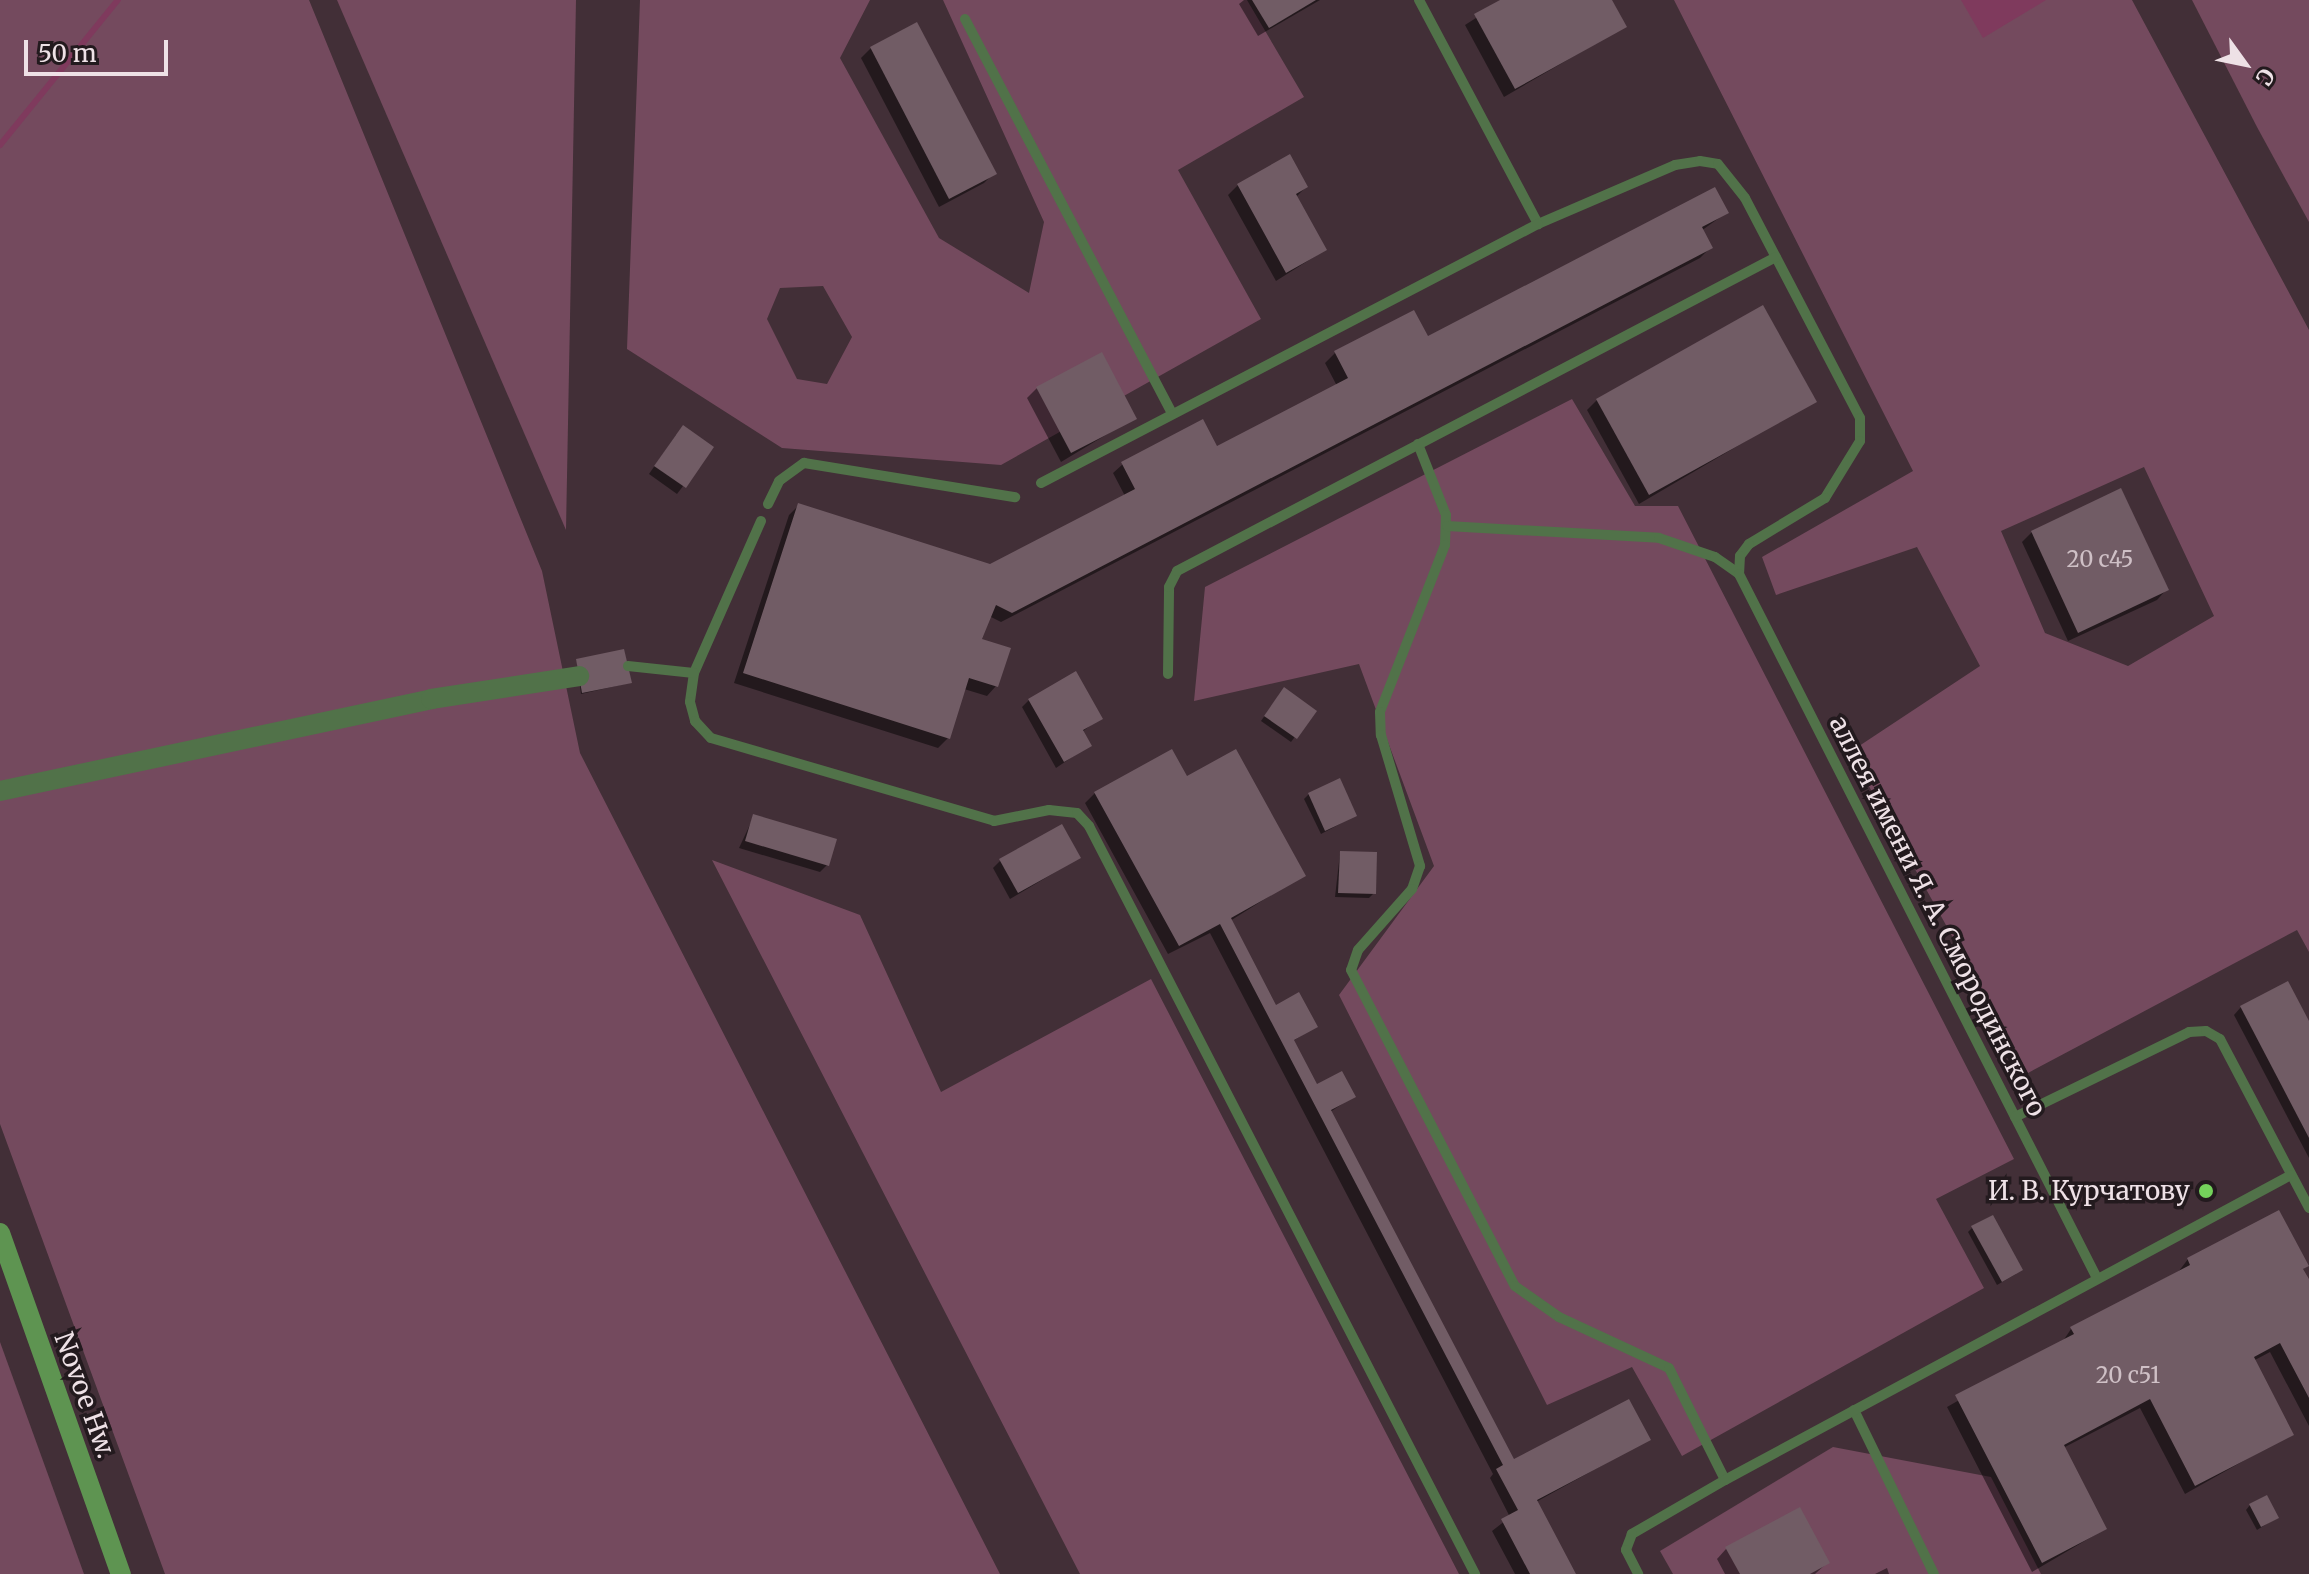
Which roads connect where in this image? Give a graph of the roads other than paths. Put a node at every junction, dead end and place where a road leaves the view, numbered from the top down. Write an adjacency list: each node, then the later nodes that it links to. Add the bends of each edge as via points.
1 (1419, 0): 3 (lane)
2 (965, 19): 5 (lane)
3 (1538, 224): 4 (lane, via 1675,165 1700,161 1718,164 1745,198); 5 (lane)
4 (1776, 257): 6 (lane); 12 (lane, via 1860,418 1860,441 1825,498 1749,544 1740,556)
5 (1172, 414): 7 (lane)
6 (1418, 444): 11 (lane); 15 (lane, via 1177,571 1169,587)
7 (1041, 483)
8 (1015, 497): 9 (lane, via 804,463 779,481)
9 (768, 504)
10 (761, 521): 14 (lane)
11 (1447, 526): 12 (lane, via 1659,538 1715,557); 24 (lane, via 1442,561 1380,712 1381,735 1420,866 1418,877 1358,950 1351,970 1515,1286 1559,1317 1669,1368)
12 (1739, 574): 18 (lane, аллея имени Я. А. Смородинского)
13 (628, 666): 14 (lane)
14 (694, 673): 26 (lane, via 690,702 695,721 711,738 994,821 1063,809 1077,813 1089,826)
15 (1168, 674)
16 (579, 676): 17 (street, via 431,699)
17 (0, 791)
18 (2015, 1117): 19 (lane, via 2189,1032 2206,1031 2220,1039); 22 (lane, аллея имени Я. А. Смородинского)
19 (2291, 1175): 20 (lane); 22 (lane)
20 (2309, 1208)
21 (0, 1233): 25 (main road, Novoe Hw.)
22 (2097, 1278): 23 (lane)
23 (1854, 1410): 24 (lane); 28 (lane)
24 (1725, 1480): 27 (lane, via 1632,1534 1626,1550)
25 (121, 1574)
26 (1475, 1574)
27 (1638, 1574)
28 (1934, 1574)

